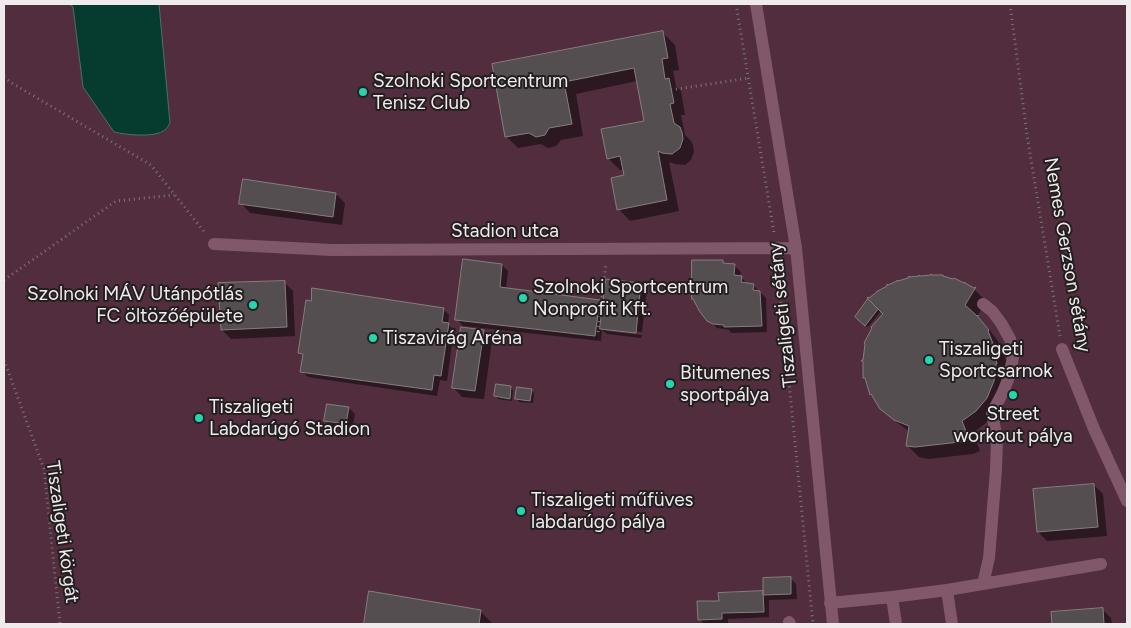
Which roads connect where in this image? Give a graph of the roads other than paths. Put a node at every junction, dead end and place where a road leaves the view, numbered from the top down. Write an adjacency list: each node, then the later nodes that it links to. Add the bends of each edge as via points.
1 (756, 4): 3 (street, Tiszaligeti sétány)
2 (214, 244): 3 (street, Stadion utca, via 332,250)
3 (796, 248): 11 (street, Tiszaligeti sétány)
4 (984, 304): 8 (street, via 1002,323 1010,339 1013,357 1009,377 992,414 997,440 996,470 989,558)
5 (1062, 349): 6 (street, Nemes Gerzson sétány)
6 (1127, 501)
7 (1101, 564): 8 (street)
8 (983, 584): 9 (street)
9 (947, 590): 10 (street); 14 (street)
10 (892, 597): 11 (street); 13 (street)
11 (830, 603): 12 (street, Tiszaligeti sétány)
12 (833, 624)
13 (896, 624)
14 (952, 624)

